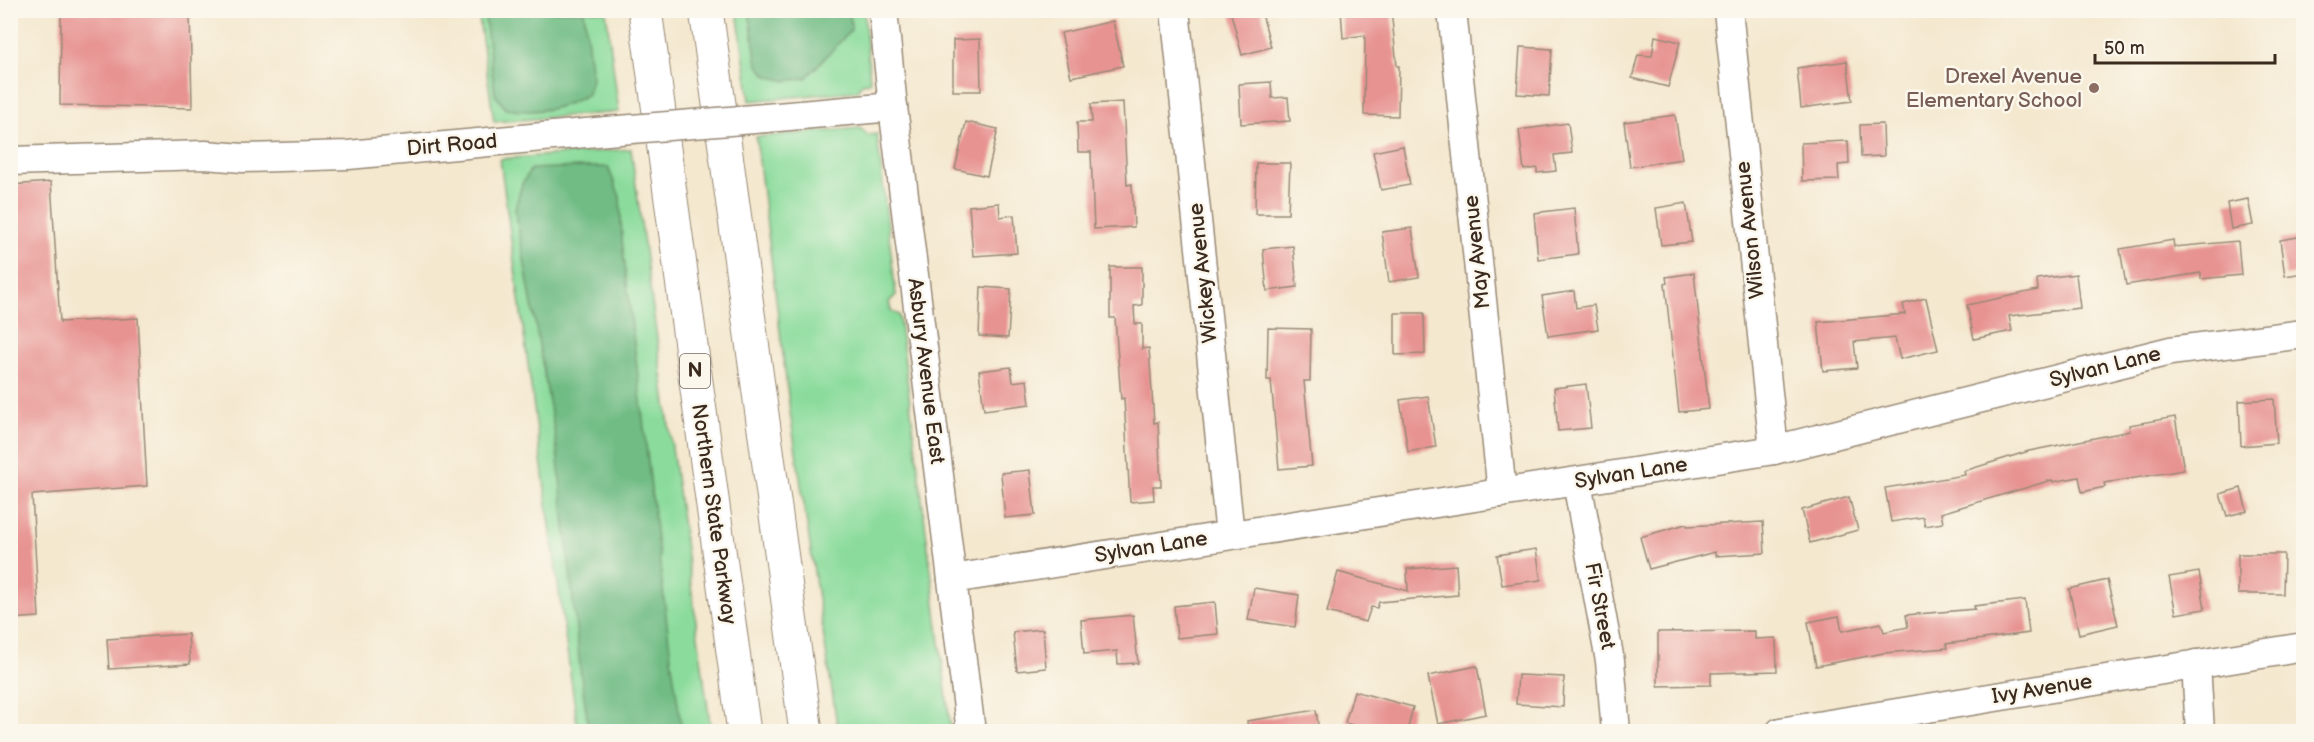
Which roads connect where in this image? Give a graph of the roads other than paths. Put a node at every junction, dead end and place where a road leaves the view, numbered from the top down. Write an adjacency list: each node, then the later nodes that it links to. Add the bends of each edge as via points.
1 (645, 10): 18 (highway, Northern State Parkway / N)
2 (706, 10): 19 (highway)
3 (883, 10): 7 (street, Asbury Avenue East)
4 (1175, 10): 13 (street, Wickey Avenue)
5 (1452, 10): 12 (street, May Avenue)
6 (1728, 10): 10 (street, Wilson Avenue)
7 (893, 107): 8 (street, Dirt Road, bridge, via 348,154); 14 (street, Asbury Avenue East)
8 (10, 161)
9 (2304, 334): 10 (street, Sylvan Lane, via 2170,351)
10 (1774, 450): 11 (street, Sylvan Lane)
11 (1576, 482): 12 (street, Sylvan Lane); 21 (street, Fir Street, via 1610,660)
12 (1502, 493): 13 (street, Sylvan Lane)
13 (1230, 535): 14 (street, Sylvan Lane)
14 (952, 579): 20 (street, Asbury Avenue East)
15 (2304, 647): 16 (street, Ivy Avenue)
16 (2196, 664): 17 (street, Ivy Avenue); 23 (street)
17 (1916, 720): 22 (street, Ivy Avenue)
18 (744, 732)
19 (806, 732)
20 (971, 732)
21 (1616, 732)
22 (1780, 732)
23 (2200, 732)

